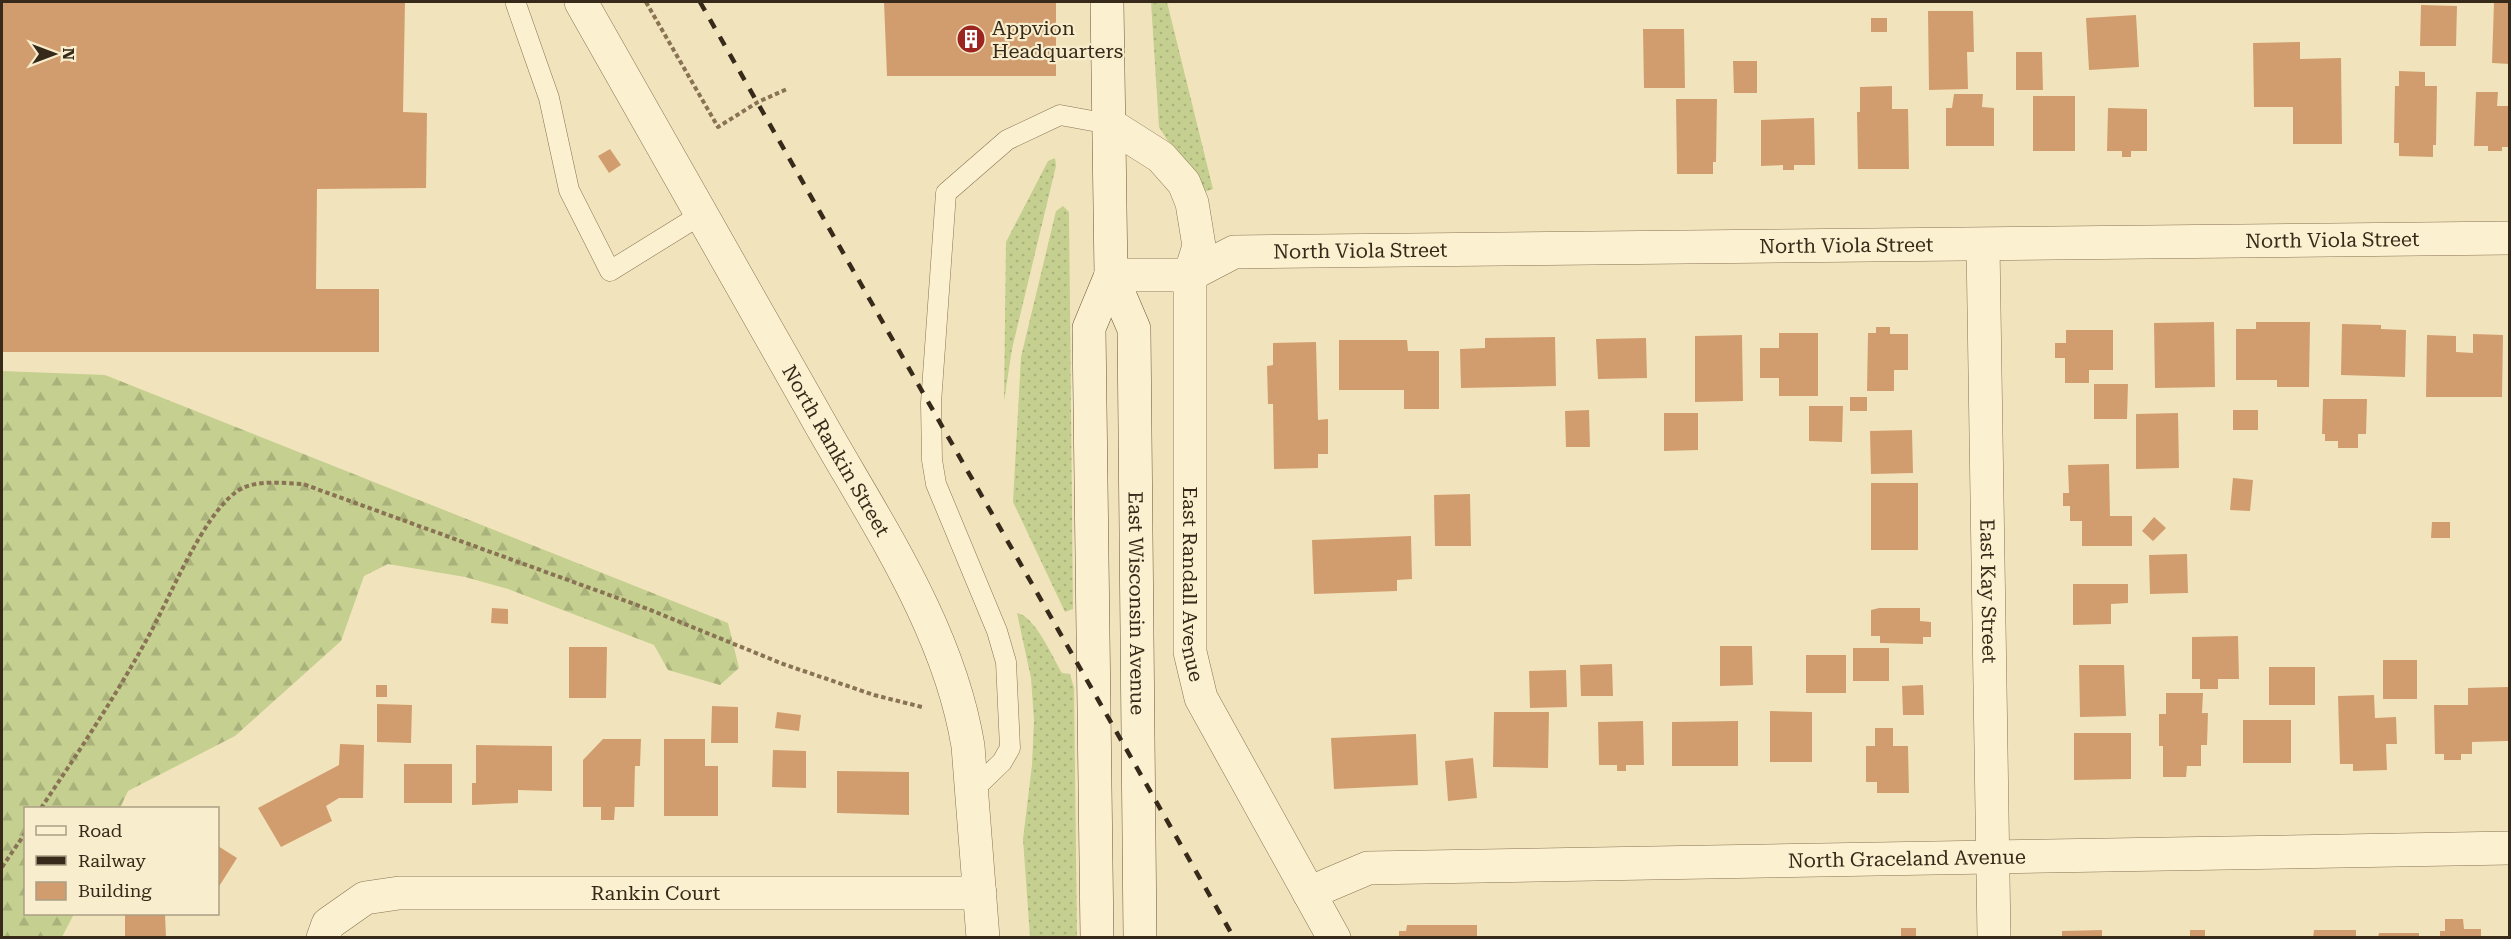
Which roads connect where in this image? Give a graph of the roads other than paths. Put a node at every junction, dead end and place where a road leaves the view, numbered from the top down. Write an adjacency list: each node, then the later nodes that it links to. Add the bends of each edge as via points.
1 (517, 2): 6 (lane, via 549,98 569,190 610,271)
2 (581, 2): 6 (street, North Rankin Street)
3 (1107, 2): 4 (street, East Wisconsin Avenue)
4 (1109, 124): 5 (street, via 1174,169); 10 (street, East Wisconsin Avenue); 12 (lane, via 1060,116 1007,140 946,193 931,404 932,460 936,484 997,631 1006,662 1010,721 1010,748 1002,762)
5 (1192, 203): 9 (street); 11 (street, East Randall Avenue, via 1199,246)
6 (702, 214): 12 (street, North Rankin Street, via 922,608 946,659 963,714)
7 (2510, 238): 8 (street, North Viola Street)
8 (1983, 245): 9 (street, North Viola Street); 14 (street, East Kay Street)
9 (1234, 252): 11 (street, North Viola Street)
10 (1111, 274): 11 (street); 19 (street, East Wisconsin Avenue, via 1089,328); 20 (street, East Wisconsin Avenue, via 1134,329)
11 (1190, 275): 16 (street, East Randall Avenue, via 1190,652 1201,698)
12 (973, 790): 15 (street, North Rankin Street)
13 (2510, 848): 14 (street, North Graceland Avenue)
14 (1993, 858): 16 (street, North Graceland Avenue, via 1368,868); 22 (street, East Kay Street)
15 (980, 893): 17 (street, Rankin Court, via 399,893 365,898); 18 (street, North Rankin Street)
16 (1309, 893): 21 (street, East Randall Avenue)
17 (329, 928)
18 (983, 938)
19 (1097, 938)
20 (1140, 938)
21 (1334, 938)
22 (1994, 938)

